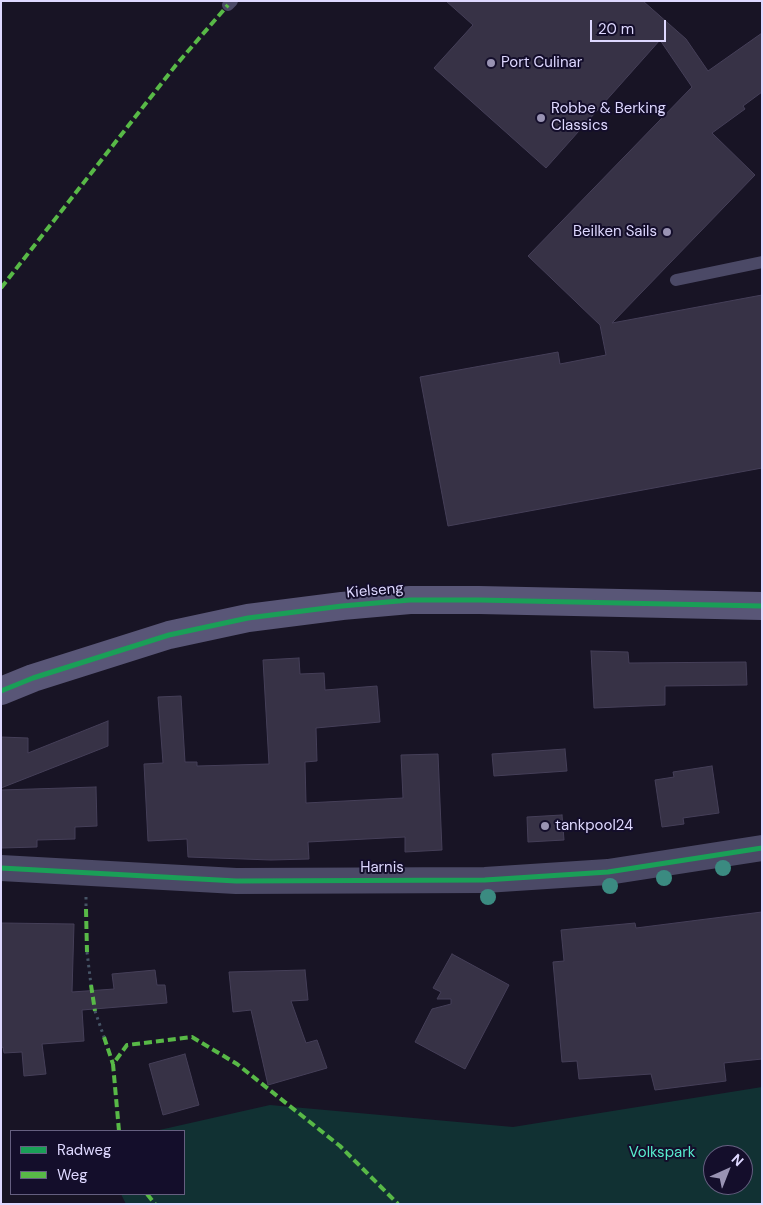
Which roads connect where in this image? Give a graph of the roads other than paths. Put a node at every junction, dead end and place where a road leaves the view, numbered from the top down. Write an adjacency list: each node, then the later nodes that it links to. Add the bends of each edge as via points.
1 (762, 262): 2 (lane)
2 (676, 280)
3 (762, 606): 4 (street, Kielseng, via 478,600 410,600 342,606 248,618 169,635)
4 (1, 691)
5 (762, 848): 6 (street, Harnis, via 608,872 485,880 236,881)
6 (1, 868)

